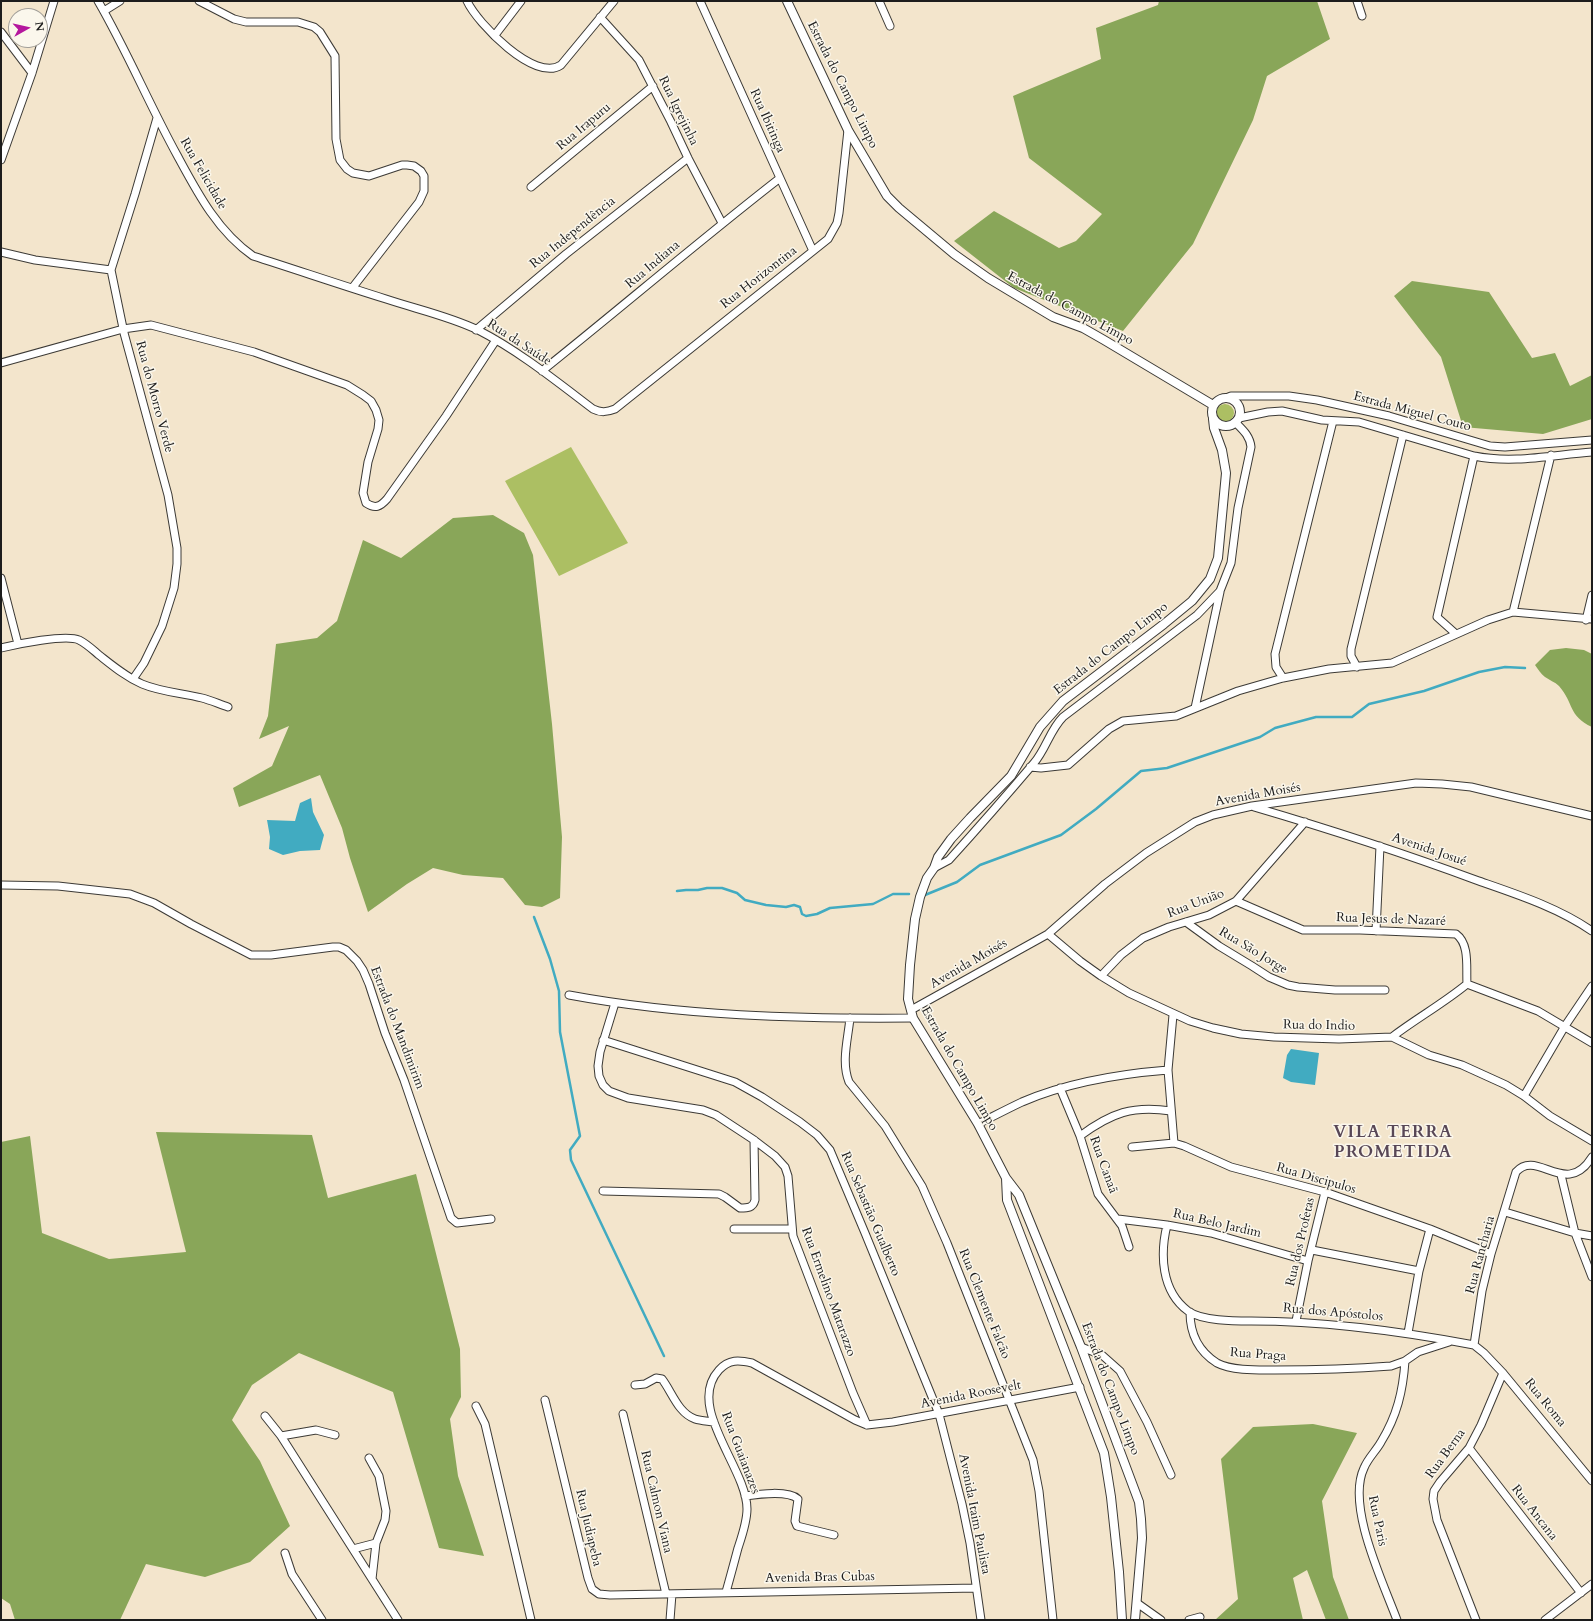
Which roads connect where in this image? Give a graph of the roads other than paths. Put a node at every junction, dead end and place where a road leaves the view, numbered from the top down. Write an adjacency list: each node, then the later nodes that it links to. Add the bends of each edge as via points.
1 (54, 1): 18 (street)
2 (98, 1): 12 (street, Rua Felicidade)
3 (120, 1): 12 (street)
4 (199, 1): 30 (street, via 225,15 246,22 298,22 314,27 335,56 336,138 342,164 353,173 369,176 402,165 414,166 424,176 424,191 419,202)
5 (467, 1): 17 (street, via 471,10)
6 (521, 1): 17 (street)
7 (614, 1): 14 (street)
8 (700, 1): 24 (street, Rua Ibitinga)
9 (787, 1): 21 (street, Estrada do Campo Limpo)
10 (879, 1): 15 (street)
11 (1357, 1): 13 (street)
12 (104, 11): 20 (street, Rua Felicidade)
13 (1362, 16)
14 (600, 17): 17 (street, via 556,68 537,66 512,52); 19 (street, Rua Igrejinha, via 639,60)
15 (890, 26)
16 (1, 32): 18 (street)
17 (495, 35)
18 (32, 73): 23 (street)
19 (653, 86): 22 (street, Rua Igrejinha); 25 (street, Rua Irapuru)
20 (157, 118): 29 (street, Rua do Morro Verde); 30 (street, Rua Felicidade, via 206,206 238,245 253,256)
21 (848, 130): 27 (street, Rua Horizontina, via 837,224 828,239); 37 (street, Estrada do Campo Limpo, via 887,196 908,217 954,254 1046,313 1090,332)
22 (688, 158): 26 (street, Rua Igrejinha); 32 (street, Rua Independência, via 566,254)
23 (1, 160)
24 (780, 178): 26 (street, Rua Indiana); 27 (street, Rua Ibitinga)
25 (531, 187)
26 (722, 223): 35 (street, Rua Indiana)
27 (813, 251): 38 (street, Rua Horizontina)
28 (1, 252): 29 (street, via 35,260)
29 (111, 270): 31 (street, Rua do Morro Verde)
30 (353, 287): 32 (street, Rua da Saúde)
31 (123, 329): 33 (street, via 151,325 254,352 347,385 363,395 371,401 378,420 363,493 366,503 375,507 387,499); 34 (street); 57 (street, Rua do Morro Verde, via 168,496 177,564 174,588 162,626)
32 (476, 330): 33 (street, Rua da Saúde)
33 (496, 340): 35 (street, Rua da Saúde)
34 (1, 363)
35 (542, 371): 38 (street, Rua da Saúde, via 593,409 604,412)
36 (1226, 398): 37 (street); 40 (street, via 1236,403 1240,412); 43 (street, Estrada Miguel Couto, via 1282,396 1317,400 1388,416 1490,446 1505,448)
37 (1213, 405): 39 (street)
38 (619, 406)
39 (1213, 419): 40 (street, via 1224,426 1229,426); 65 (street, Estrada do Campo Limpo, via 1226,473 1218,558 1210,579 1192,601 1053,710 1011,776 951,839 938,857)
40 (1237, 420): 41 (street, via 1282,411); 48 (street, via 1251,447 1238,508 1231,563)
41 (1333, 420): 42 (street, via 1359,422); 56 (street, via 1275,654 1276,667)
42 (1403, 435): 46 (street); 55 (street, via 1351,649 1351,656)
43 (1589, 440): 44 (street)
44 (1589, 452): 45 (street)
45 (1551, 455): 46 (street, via 1516,460); 50 (street)
46 (1474, 456): 52 (street, via 1437,617)
47 (1, 578): 53 (street)
48 (1220, 591): 59 (street); 60 (street, via 1197,615 1063,717)
49 (1592, 595): 51 (street)
50 (1513, 612): 51 (street); 52 (street)
51 (1589, 620)
52 (1456, 634): 55 (street, via 1392,663)
53 (18, 644): 54 (street); 57 (street, via 77,639)
54 (1, 648)
55 (1357, 667): 56 (street, via 1329,669)
56 (1283, 678): 59 (street, via 1238,691)
57 (133, 679): 58 (street, via 152,688 202,698)
58 (228, 707)
59 (1196, 708): 60 (street, via 1171,717 1123,721 1109,729 1068,765)
60 (1030, 767): 65 (street, via 949,860)
61 (1252, 806): 62 (street, Avenida Moisés, via 1416,783 1470,787); 63 (street, Avenida Josué); 71 (street, Avenida Moisés, via 1213,815 1169,837 1105,884)
62 (1592, 816)
63 (1304, 822): 64 (street, Avenida Josué); 67 (street, Rua União)
64 (1380, 846): 69 (street, Avenida Josué, via 1553,908); 70 (street)
65 (934, 868): 78 (street, Estrada do Campo Limpo, via 927,878 915,919 908,986)
66 (1, 886): 101 (street, Estrada do Mandimirim, via 58,886 130,894 154,903 251,955 333,947 346,950 357,960 369,984 451,1218 457,1223)
67 (1236, 901): 68 (street, Rua União, via 1209,915); 70 (street, Rua Jesus de Nazaré, via 1303,930)
68 (1186, 922): 72 (street, Rua União, via 1143,938 1121,955); 75 (street, Rua São Jorge, via 1269,977 1288,985 1335,990)
69 (1592, 930)
70 (1376, 931): 73 (street, Rua Jesus de Nazaré, via 1456,934 1464,942)
71 (1048, 934): 72 (street, Rua do Indio); 78 (street, Avenida Moisés)
72 (1101, 976): 79 (street, Rua do Indio, via 1129,993)
73 (1467, 984): 81 (street, via 1538,1011); 82 (street)
74 (1592, 986): 81 (street)
75 (1385, 990)
76 (569, 995): 77 (street)
77 (615, 1003): 80 (street, via 689,1012); 83 (street, Rua Ermelino Matarazzo)
78 (912, 1014): 80 (street); 89 (street, Estrada do Campo Limpo)
79 (1174, 1014): 82 (street, Rua do Indio, via 1213,1028 1241,1034 1313,1039); 85 (street)
80 (850, 1018): 126 (street, Rua Clemente Falcão, via 845,1063 849,1082 885,1126 922,1186)
81 (1565, 1026): 84 (street); 87 (street)
82 (1392, 1037): 87 (street, Rua do Indio, via 1429,1055 1474,1070)
83 (603, 1040): 91 (street, Rua Ermelino Matarazzo, via 598,1076 609,1091 628,1098 703,1110); 129 (street, Rua Sebastião Gualberto, via 735,1082 762,1096 817,1135 835,1160)
84 (1592, 1043)
85 (1168, 1070): 86 (street, via 1122,1074); 88 (street)
86 (1060, 1088): 89 (street, via 1022,1102); 90 (street, Rua Canaã)
87 (1524, 1096): 92 (street, Rua do Indio, via 1550,1116)
88 (1171, 1111): 90 (street, via 1141,1108 1127,1111 1104,1120); 93 (street)
89 (978, 1124): 97 (street, Estrada do Campo Limpo)
90 (1080, 1136): 102 (street, Rua Canaã, via 1098,1194)
91 (754, 1140): 98 (street, via 755,1196 751,1207 740,1208 719,1194); 106 (street, Rua Ermelino Matarazzo, via 785,1167 788,1176)
92 (1592, 1141)
93 (1174, 1143): 94 (street, Rua Discipulos); 99 (street, Rua Discipulos, via 1246,1172)
94 (1132, 1147)
95 (1592, 1157): 96 (street, via 1582,1168)
96 (1561, 1175): 100 (street, Rua Rancharia, via 1539,1166 1523,1167 1516,1172); 107 (street)
97 (1006, 1178): 120 (street, Estrada do Campo Limpo, via 1019,1195); 124 (street, Estrada do Campo Limpo, via 1007,1200)
98 (603, 1191)
99 (1325, 1192): 104 (street, Rua Discipulos); 110 (street, Rua dos Profetas)
100 (1505, 1212): 107 (street); 111 (street, Rua Rancharia)
101 (491, 1219)
102 (1118, 1219): 103 (street, Rua Belo Jardim); 109 (street, Rua Canaã)
103 (1167, 1225): 112 (street, Rua Belo Jardim, via 1242,1241); 115 (street, via 1163,1250 1166,1277 1173,1294)
104 (1430, 1228): 111 (street, Rua Discipulos); 113 (street)
105 (734, 1229): 106 (street)
106 (791, 1229): 132 (street, Rua Ermelino Matarazzo)
107 (1575, 1233): 108 (street); 114 (street)
108 (1592, 1236)
109 (1129, 1247)
110 (1312, 1250): 112 (street, Rua dos Profetas); 113 (street)
111 (1491, 1254): 119 (street, Rua Rancharia, via 1479,1306)
112 (1308, 1261): 116 (street, Rua dos Profetas)
113 (1419, 1272): 117 (street)
114 (1592, 1277)
115 (1190, 1312): 116 (street, Rua dos Apóstolos, via 1225,1320); 121 (street, Rua Praga, via 1192,1332 1200,1349 1219,1364 1231,1367 1259,1370 1327,1370 1391,1366)
116 (1296, 1321): 117 (street, Rua dos Apóstolos)
117 (1408, 1333): 118 (street, Rua dos Apóstolos)
118 (1451, 1341): 119 (street, Rua dos Apóstolos); 121 (street, Rua Praga, via 1418,1352)
119 (1474, 1345): 122 (street, Rua Roma)
120 (1081, 1347): 137 (street, via 1102,1356 1120,1371); 150 (street, Estrada do Campo Limpo, via 1139,1502 1142,1538)
121 (1405, 1361): 162 (street, Rua Paris, via 1404,1383 1398,1407 1388,1430 1364,1467 1359,1492 1365,1532)
122 (1504, 1373): 135 (street, Rua Berna); 138 (street, Rua Roma)
123 (635, 1385): 131 (street, via 645,1384 656,1378 662,1379 675,1401 687,1414)
124 (1080, 1388): 126 (street, Avenida Roosevelt); 158 (street, Estrada do Campo Limpo, via 1101,1443 1107,1470 1120,1572)
125 (545, 1400): 149 (street, Rua Judiapeba, via 592,1589 599,1594 610,1595)
126 (1009, 1400): 129 (street, Avenida Roosevelt); 157 (street, Rua Clemente Falcão, via 1037,1474)
127 (476, 1406): 154 (street, via 485,1424)
128 (623, 1414): 149 (street, Rua Calmon Viana)
129 (939, 1414): 132 (street, Avenida Roosevelt); 146 (street, Avenida Itaim Paulista, via 962,1504)
130 (266, 1416): 134 (street)
131 (714, 1422): 132 (street, Rua Guaianazes, via 708,1392 710,1383 715,1374 727,1363 741,1360 752,1363); 139 (street, Rua Guaianazes)
132 (867, 1424)
133 (335, 1435): 134 (street, via 316,1430)
134 (281, 1436): 142 (street)
135 (1468, 1448): 148 (street, Rua Ancana); 163 (street, Rua Berna, via 1440,1482 1433,1499 1437,1520)
136 (369, 1458): 141 (street, via 380,1476 386,1511)
137 (1171, 1475)
138 (1592, 1481)
139 (745, 1496): 140 (street, via 795,1496 798,1499 796,1526); 147 (street, Rua Guaianazes, via 747,1510 744,1529)
140 (834, 1535)
141 (376, 1543): 142 (street); 144 (street)
142 (353, 1549): 144 (street)
143 (285, 1553): 152 (street, via 292,1574)
144 (372, 1579): 153 (street)
145 (1592, 1584): 148 (street)
146 (976, 1588): 147 (street, Avenida Bras Cubas); 156 (street, Avenida Itaim Paulista)
147 (726, 1592): 149 (street, Avenida Bras Cubas)
148 (1581, 1592): 164 (street)
149 (669, 1594): 155 (street, Rua Calmon Viana)
150 (1137, 1603): 159 (street, Estrada do Campo Limpo); 160 (street)
151 (1200, 1617): 161 (street)
152 (322, 1620)
153 (398, 1620)
154 (531, 1620)
155 (670, 1620)
156 (981, 1620)
157 (1053, 1620)
158 (1122, 1620)
159 (1135, 1620)
160 (1161, 1620)
161 (1189, 1620)
162 (1397, 1620)
163 (1476, 1620)
164 (1545, 1620)

